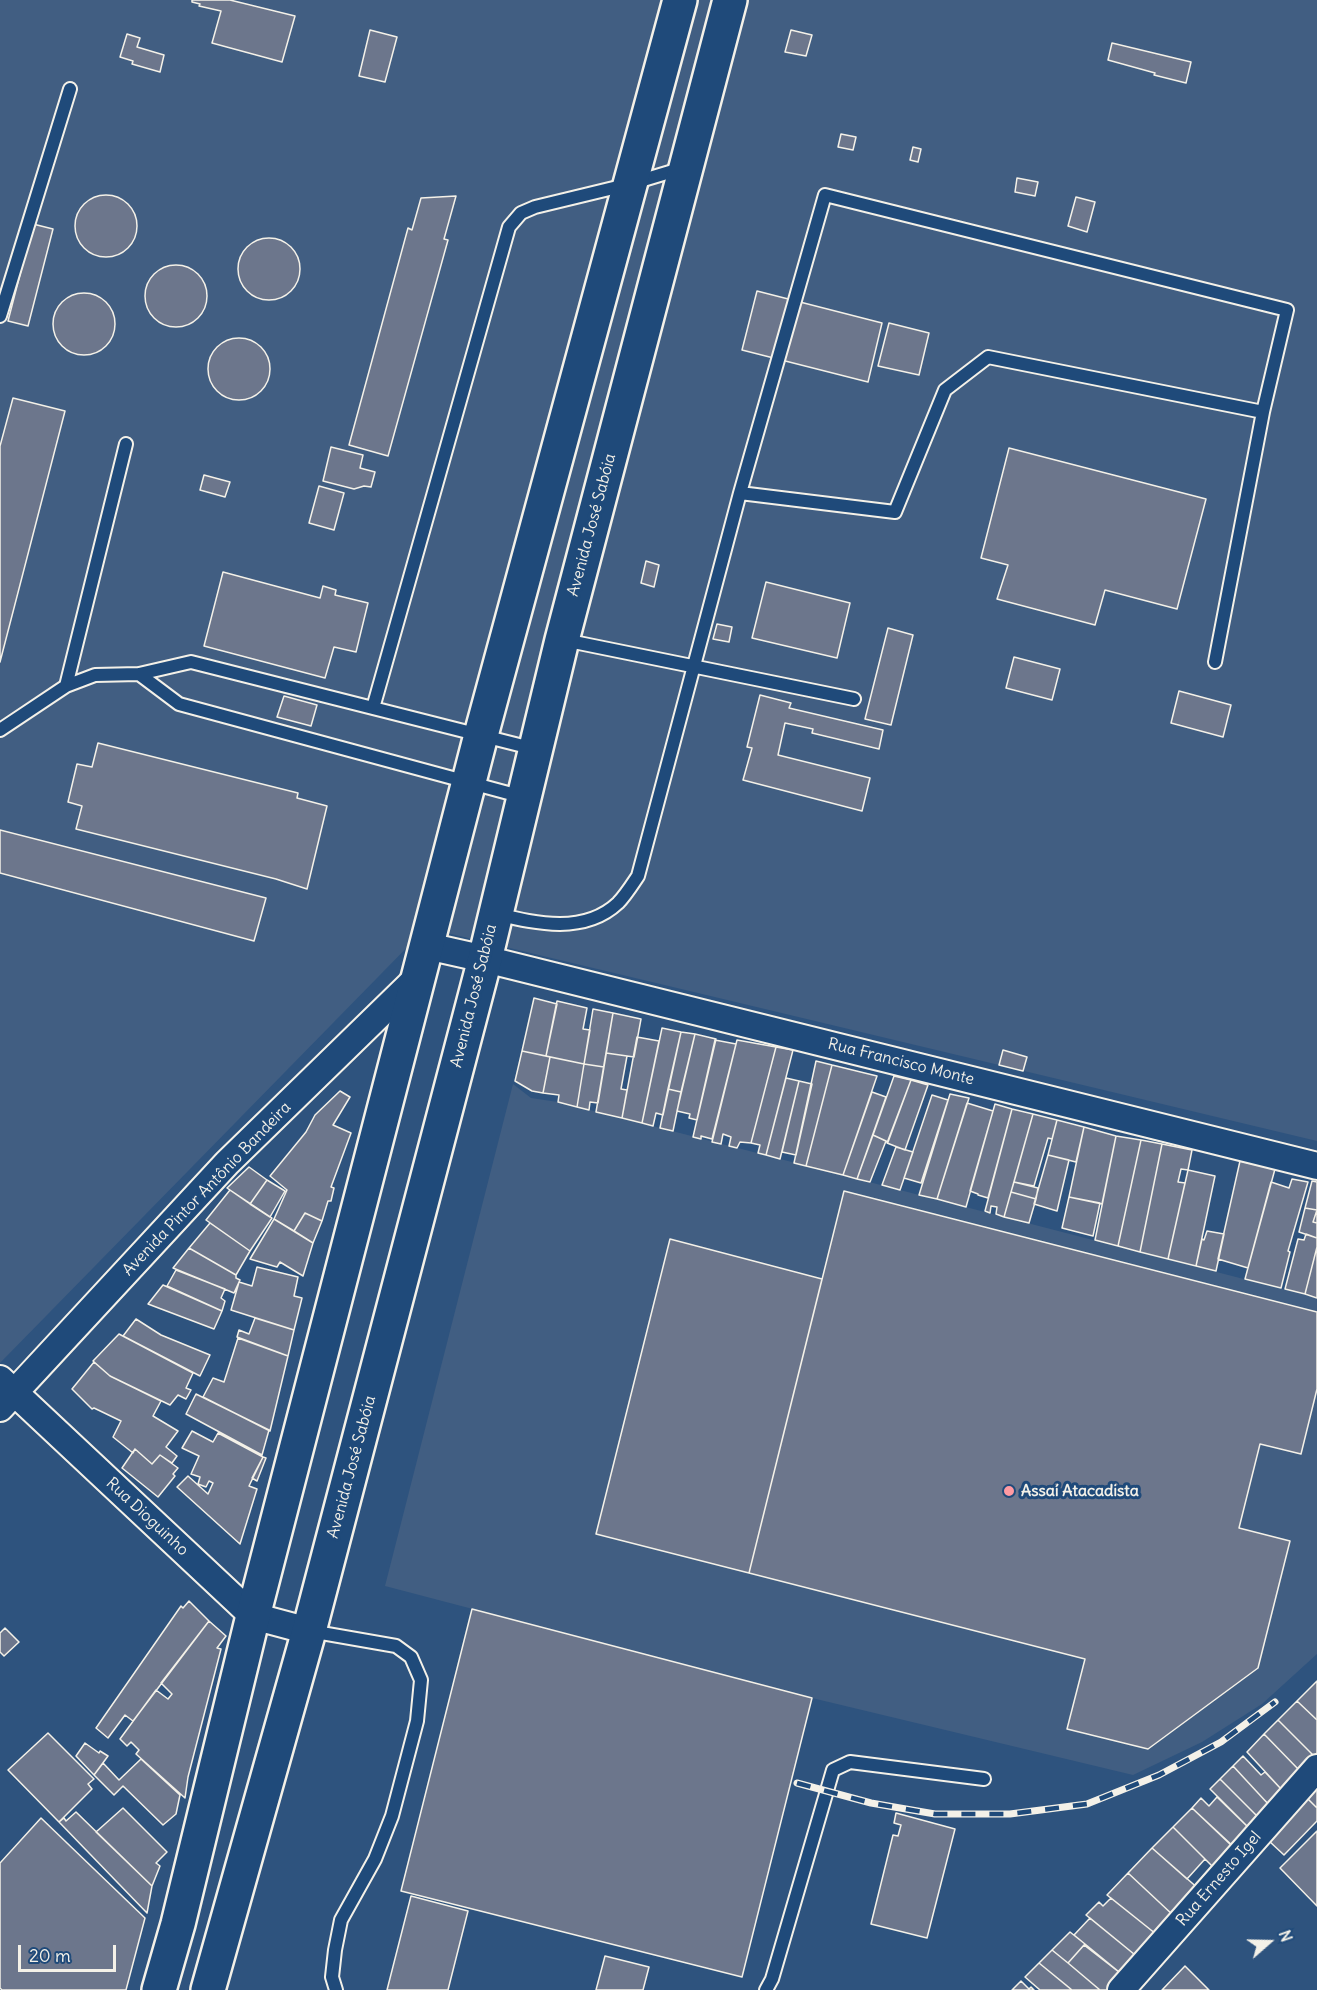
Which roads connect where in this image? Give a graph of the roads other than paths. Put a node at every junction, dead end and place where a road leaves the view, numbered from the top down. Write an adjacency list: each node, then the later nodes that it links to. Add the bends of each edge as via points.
1 (680, 0): 5 (main road)
2 (730, 0): 4 (main road, Avenida José Sabóia)
3 (70, 89): 6 (lane)
4 (687, 167): 5 (lane); 10 (main road, Avenida José Sabóia)
5 (630, 184): 16 (lane, via 535,207 521,213 509,227); 18 (main road)
6 (0, 316)
7 (1263, 412): 9 (lane, via 988,357 945,390 896,512); 9 (lane, via 1287,310 825,195); 11 (lane)
8 (126, 444): 14 (lane)
9 (740, 493): 12 (lane)
10 (562, 640): 12 (lane); 19 (main road, Avenida José Sabóia)
11 (1215, 663)
12 (693, 666): 15 (lane); 22 (lane, via 638,876 617,903 595,917 568,925 534,923)
13 (139, 674): 14 (lane, via 95,675); 16 (lane, via 191,662); 20 (lane, via 179,704)
14 (66, 686): 17 (lane)
15 (854, 699)
16 (372, 708): 18 (lane)
17 (0, 730)
18 (480, 735): 19 (lane); 20 (main road)
19 (535, 749): 21 (main road, Avenida José Sabóia)
20 (468, 783): 21 (lane); 24 (main road)
21 (523, 797): 22 (main road, Avenida José Sabóia)
22 (495, 914): 23 (main road, Avenida José Sabóia)
23 (484, 959): 24 (street); 25 (street, Rua Francisco Monte); 28 (main road, Avenida José Sabóia)
24 (423, 961): 26 (street, Avenida Pintor Antônio Bandeira); 27 (main road)
25 (1317, 1166)
26 (5, 1393): 27 (street, Rua Dioguinho)
27 (253, 1616): 28 (street, Rua Dioguinho); 31 (main road)
28 (309, 1630): 32 (main road, Avenida José Sabóia); 33 (lane, via 396,1646 411,1657 421,1680 417,1721 392,1816 375,1859 342,1920 332,1977)
29 (1317, 1768): 35 (street, Rua Ernesto Igel)
30 (984, 1779): 34 (lane, via 850,1762 833,1770)
31 (159, 1990)
32 (208, 1990)
33 (336, 1990)
34 (766, 1990)
35 (1121, 1990)

